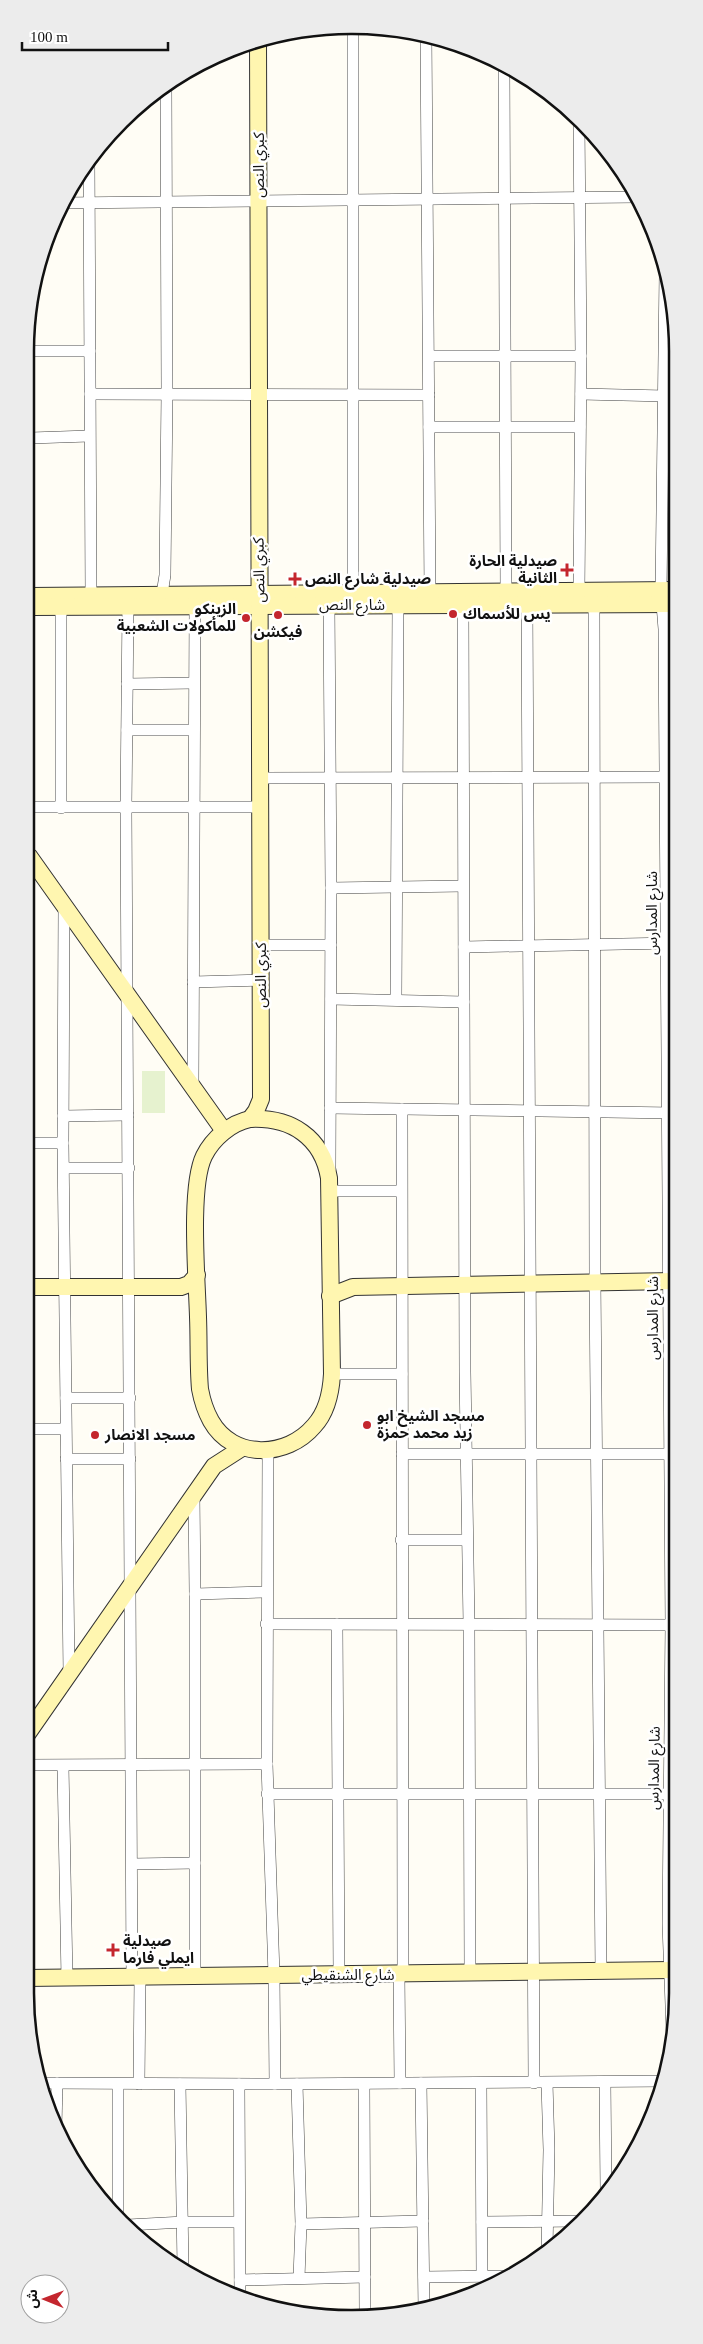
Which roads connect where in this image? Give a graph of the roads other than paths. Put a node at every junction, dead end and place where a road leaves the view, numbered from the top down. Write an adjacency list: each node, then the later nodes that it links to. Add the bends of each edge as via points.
1 (353, 34): 12 (street)
2 (426, 43): 11 (street)
3 (258, 48): 16 (street, كبري النص)
4 (504, 73): 10 (street)
5 (166, 93): 15 (street)
6 (579, 130): 9 (street)
7 (89, 172): 14 (street)
8 (629, 197): 9 (street)
9 (580, 198): 10 (street); 22 (street)
10 (504, 199): 11 (street); 21 (street)
11 (428, 200): 12 (street); 20 (street)
12 (353, 201): 16 (street); 26 (street)
13 (72, 202): 14 (street)
14 (89, 202): 15 (street); 19 (street)
15 (166, 202): 16 (street); 24 (street)
16 (260, 202): 25 (street, كبري النص)
17 (665, 299): 29 (street, شارع المدارس)
18 (34, 351): 19 (street)
19 (90, 351): 23 (street)
20 (429, 356): 21 (street); 28 (street)
21 (505, 356): 22 (street); 32 (street)
22 (581, 356): 27 (street)
23 (90, 394): 24 (street); 33 (street)
24 (167, 394): 25 (street); 39 (street, via 165,575)
25 (259, 394): 26 (street); 43 (street, كبري النص)
26 (354, 394): 28 (street); 35 (street)
27 (581, 394): 29 (street); 30 (street)
28 (429, 395): 31 (street)
29 (664, 396): 42 (street, شارع المدارس)
30 (580, 427): 32 (street); 37 (street)
31 (429, 428): 32 (street); 38 (street)
32 (505, 428): 36 (street)
33 (89, 436): 34 (street); 40 (street)
34 (34, 438)
35 (353, 592): 38 (street, شارع النص); 43 (street, شارع النص)
36 (506, 592): 37 (street, شارع النص); 38 (street, شارع النص)
37 (580, 592): 42 (street, شارع النص)
38 (430, 593)
39 (162, 594): 40 (street, شارع النص); 43 (street, شارع النص)
40 (90, 595): 41 (street, شارع النص)
41 (34, 596)
42 (668, 598): 46 (street, شارع النص); 63 (street, شارع المدارس, via 664,629)
43 (259, 599): 47 (street, شارع النص); 50 (street, شارع النص); 60 (street, كبري النص)
44 (463, 604): 45 (street, شارع النص); 48 (street, شارع النص); 58 (street)
45 (527, 604): 46 (street, شارع النص); 62 (street)
46 (594, 604): 59 (street)
47 (329, 605): 48 (street, شارع النص); 61 (street)
48 (398, 605): 57 (street)
49 (128, 606): 50 (street, شارع النص); 52 (street, شارع النص); 54 (street)
50 (195, 606): 53 (street)
51 (34, 607): 52 (street, شارع النص)
52 (61, 607): 66 (street)
53 (194, 683): 54 (street); 56 (street)
54 (127, 684): 55 (street)
55 (127, 730): 56 (street); 67 (street)
56 (194, 730): 65 (street)
57 (397, 777): 58 (street); 61 (street); 72 (street)
58 (463, 777): 62 (street); 71 (street)
59 (593, 777): 62 (street); 63 (street); 78 (street)
60 (260, 778): 61 (street); 68 (street, كبري النص)
61 (331, 778): 73 (street)
62 (528, 778): 79 (street)
63 (666, 778): 70 (street, شارع المدارس)
64 (34, 807): 66 (street)
65 (194, 807): 67 (street); 68 (street); 82 (street)
66 (61, 808): 67 (street)
67 (126, 808): 83 (street)
68 (261, 808): 76 (street, كبري النص)
69 (34, 863): 74 (street)
70 (669, 877)
71 (463, 886): 72 (street); 80 (street)
72 (397, 887): 73 (street); 85 (street)
73 (332, 888): 77 (street)
74 (64, 906): 83 (street); 96 (street)
75 (669, 943): 78 (street)
76 (262, 945): 77 (street); 81 (street, كبري النص)
77 (331, 945): 84 (street)
78 (595, 945): 79 (street); 93 (street)
79 (527, 946): 80 (street); 92 (street)
80 (464, 947): 86 (street)
81 (262, 980): 82 (street); 88 (street, كبري النص)
82 (193, 982): 87 (street)
83 (127, 993): 87 (street); 95 (street)
84 (331, 999): 85 (street); 89 (street)
85 (396, 1000): 86 (street)
86 (464, 1002): 91 (street)
87 (192, 1085): 99 (street)
88 (261, 1099): 97 (street); 98 (street)
89 (330, 1108): 90 (street); 104 (street)
90 (402, 1109): 91 (street); 105 (street)
91 (466, 1110): 92 (street); 111 (street)
92 (529, 1110): 93 (street); 110 (street)
93 (595, 1112): 94 (street); 108 (street)
94 (669, 1113)
95 (128, 1114): 96 (street); 103 (street)
96 (63, 1116): 100 (street)
97 (250, 1119): 98 (street); 99 (street)
98 (274, 1120): 104 (street, via 302,1133 316,1144 324,1156)
99 (224, 1131): 107 (street, via 210,1145 198,1172)
100 (63, 1143): 101 (street); 102 (street)
101 (34, 1144)
102 (64, 1168): 103 (street); 115 (street)
103 (129, 1168): 116 (street)
104 (330, 1185): 105 (street); 106 (street)
105 (401, 1191): 112 (street)
106 (330, 1274): 113 (street); 118 (street)
107 (196, 1275): 117 (street, via 189,1284); 119 (street)
108 (595, 1281): 109 (street); 110 (street); 133 (street)
109 (669, 1281)
110 (532, 1282): 111 (street); 132 (street)
111 (465, 1283): 112 (street); 131 (street)
112 (401, 1284): 113 (street); 121 (street)
113 (354, 1286): 118 (street)
114 (34, 1287): 115 (street)
115 (64, 1287): 116 (street); 122 (street)
116 (130, 1287): 117 (street); 123 (street)
117 (171, 1287): 119 (street)
118 (330, 1296): 120 (street)
119 (198, 1303): 124 (street, via 200,1389)
120 (332, 1374): 121 (street); 128 (street, via 328,1401 315,1426 292,1444)
121 (402, 1374): 129 (street)
122 (66, 1398): 123 (street); 126 (street)
123 (130, 1398): 135 (street)
124 (214, 1427): 127 (street); 136 (street)
125 (34, 1429): 126 (street)
126 (66, 1429): 134 (street)
127 (242, 1448): 128 (street); 136 (street)
128 (268, 1451): 141 (street)
129 (402, 1454): 131 (street); 138 (street)
130 (669, 1454): 133 (street)
131 (466, 1455): 132 (street); 139 (street)
132 (532, 1455): 133 (street); 148 (street)
133 (597, 1455): 146 (street)
134 (66, 1459): 135 (street); 150 (street)
135 (130, 1459): 140 (street)
136 (214, 1466): 137 (street)
137 (194, 1494): 140 (street); 142 (street)
138 (401, 1540): 139 (street); 147 (street)
139 (467, 1540): 145 (street)
140 (131, 1584): 150 (street); 156 (street)
141 (266, 1592): 142 (street); 143 (street)
142 (196, 1594): 154 (street)
143 (266, 1624): 144 (street); 152 (street)
144 (337, 1624): 147 (street); 160 (street)
145 (469, 1624): 147 (street); 148 (street); 162 (street)
146 (597, 1624): 148 (street); 149 (street); 158 (street)
147 (401, 1625): 161 (street)
148 (533, 1625): 157 (street)
149 (669, 1625)
150 (69, 1674): 151 (street)
151 (34, 1724)
152 (267, 1764): 154 (street); 159 (street)
153 (34, 1765): 155 (street)
154 (195, 1765): 156 (street); 164 (street)
155 (63, 1766): 156 (street); 175 (street)
156 (132, 1766): 165 (street)
157 (533, 1793): 158 (street); 162 (street); 168 (street)
158 (599, 1793): 163 (street); 167 (street)
159 (267, 1794): 160 (street); 171 (street)
160 (338, 1794): 161 (street); 172 (street)
161 (402, 1794): 162 (street); 169 (street)
162 (469, 1794): 170 (street)
163 (669, 1794)
164 (195, 1863): 165 (street); 173 (street)
165 (132, 1864): 176 (street)
166 (669, 1970): 167 (street, شارع الشنقيطي)
167 (601, 1971): 168 (street, شارع الشنقيطي)
168 (534, 1972): 170 (street, شارع الشنقيطي); 184 (street)
169 (401, 1974): 170 (street, شارع الشنقيطي); 172 (street, شارع الشنقيطي); 181 (street)
170 (470, 1974)
171 (274, 1975): 172 (street, شارع الشنقيطي); 173 (street, شارع الشنقيطي); 190 (street)
172 (339, 1975)
173 (195, 1977): 176 (street, شارع الشنقيطي)
174 (34, 1978): 175 (street, شارع الشنقيطي)
175 (67, 1978): 176 (street, شارع الشنقيطي)
176 (136, 1978): 187 (street)
177 (656, 2081): 178 (street)
178 (605, 2082): 185 (street); 194 (street)
179 (47, 2083): 180 (street)
180 (57, 2083): 186 (street); 193 (street)
181 (400, 2083): 182 (street); 192 (street)
182 (421, 2083): 183 (street); 196 (street)
183 (481, 2083): 184 (street); 202 (street)
184 (534, 2083): 185 (street)
185 (547, 2083): 197 (street)
186 (118, 2084): 187 (street); 195 (street)
187 (139, 2084): 188 (street)
188 (180, 2084): 189 (street); 199 (street)
189 (239, 2084): 190 (street); 200 (street)
190 (275, 2084): 191 (street)
191 (297, 2084): 192 (street); 203 (street)
192 (364, 2084): 201 (street)
193 (56, 2110)
194 (606, 2183)
195 (118, 2207)
196 (423, 2221): 201 (street); 210 (street)
197 (549, 2221): 198 (street); 202 (street); 205 (street)
198 (572, 2221)
199 (184, 2222): 200 (street); 204 (street); 206 (street)
200 (239, 2222): 212 (street)
201 (364, 2222): 203 (street); 209 (street)
202 (482, 2222): 207 (street)
203 (301, 2224): 211 (street)
204 (135, 2225)
205 (547, 2243)
206 (183, 2262)
207 (482, 2276): 208 (street); 210 (street)
208 (494, 2276)
209 (365, 2277): 211 (street); 215 (street)
210 (424, 2277): 214 (street)
211 (299, 2278): 212 (street)
212 (240, 2280): 213 (street)
213 (240, 2290)
214 (424, 2301)
215 (365, 2310)

